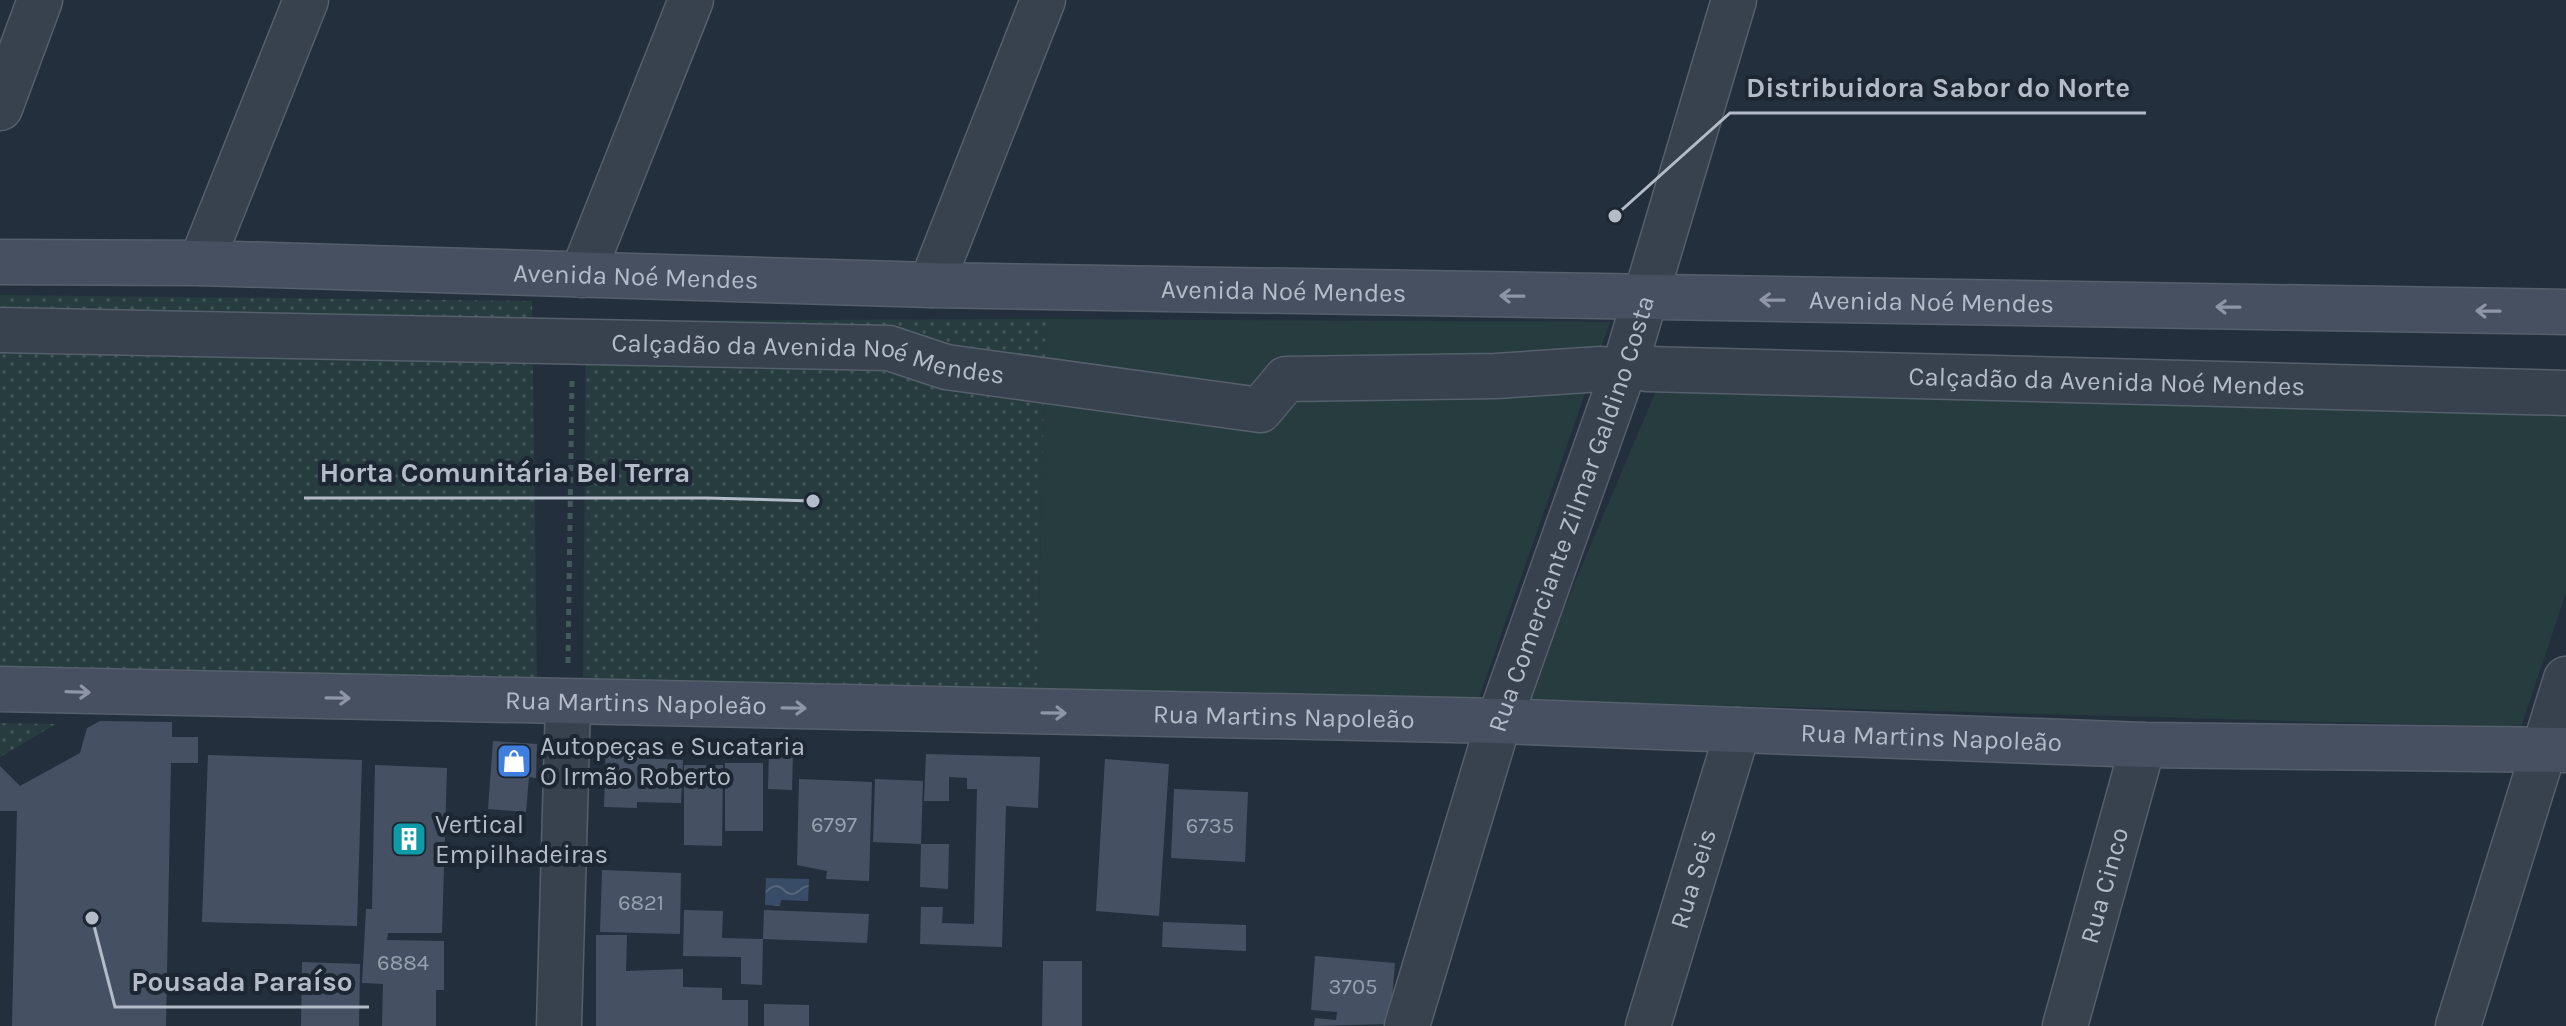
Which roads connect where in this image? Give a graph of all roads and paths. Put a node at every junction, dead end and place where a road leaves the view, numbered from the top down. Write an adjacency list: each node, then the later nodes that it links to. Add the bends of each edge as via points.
1 (40, 0): 6 (street)
2 (306, 0): 8 (street)
3 (691, 0): 9 (street)
4 (1043, 0): 10 (street)
5 (1734, 0): 11 (street, Rua Comerciante Zilmar Galdino Costa)
6 (0, 108)
7 (0, 262): 8 (main road, Avenida Noé Mendes)
8 (201, 263): 9 (main road, Avenida Noé Mendes)
9 (582, 275): 10 (main road, Avenida Noé Mendes)
10 (931, 285): 11 (main road, Avenida Noé Mendes, one-way to 10)
11 (1644, 298): 12 (main road, Avenida Noé Mendes, one-way to 11); 21 (street, Rua Comerciante Zilmar Galdino Costa, via 1624,369)
12 (2566, 312)
13 (0, 330): 14 (street, Calçadão da Avenida Noé Mendes)
14 (572, 343): 15 (street, Calçadão da Avenida Noé Mendes, via 889,348 946,367 1260,410 1286,379); 20 (path)
15 (1601, 369)
16 (1647, 369): 17 (street, Calçadão da Avenida Noé Mendes)
17 (2566, 393)
18 (2566, 679): 24 (street)
19 (0, 689): 20 (main road, Rua Martins Napoleão, one-way to 20)
20 (568, 704): 21 (main road, Rua Martins Napoleão, one-way to 21); 25 (street)
21 (1499, 721): 22 (main road, Rua Martins Napoleão); 26 (street, Rua Comerciante Zilmar Galdino Costa)
22 (1738, 730): 23 (main road, Rua Martins Napoleão); 27 (street, Rua Seis)
23 (2143, 745): 24 (main road, Rua Martins Napoleão); 28 (street, Rua Cinco)
24 (2555, 750): 29 (street)
25 (559, 1026)
26 (1407, 1026)
27 (1648, 1026)
28 (2065, 1026)
29 (2458, 1026)

